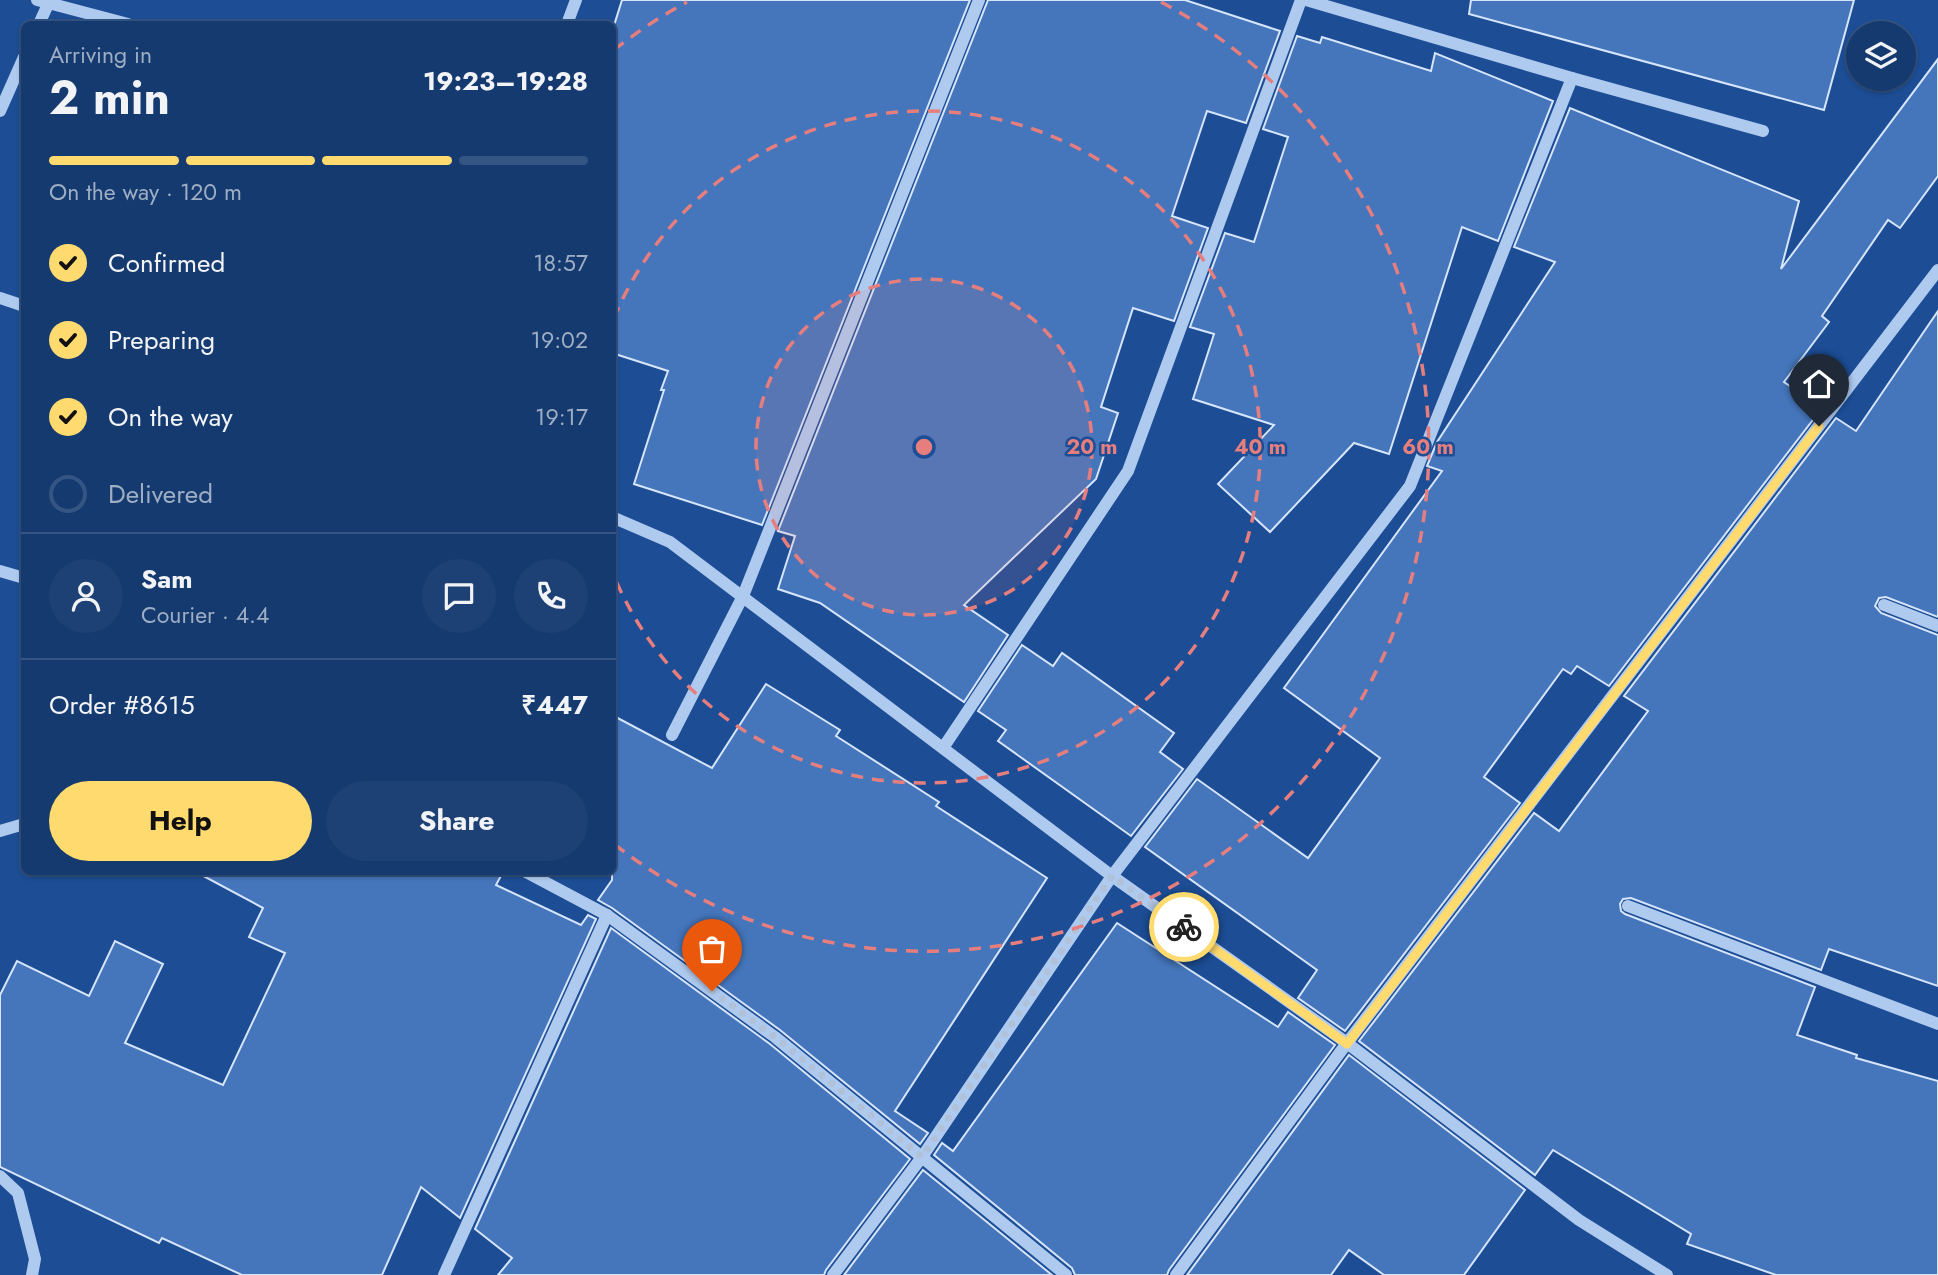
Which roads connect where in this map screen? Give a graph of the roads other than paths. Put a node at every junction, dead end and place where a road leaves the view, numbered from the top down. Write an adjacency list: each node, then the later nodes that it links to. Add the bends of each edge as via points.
1 (576, 0): 8 (street)
2 (979, 0): 19 (street)
3 (1301, 0): 23 (street, via 1128,471)
4 (1306, 0): 10 (street)
5 (45, 1): 6 (street); 7 (street)
6 (40, 21)
7 (117, 21)
8 (568, 21)
9 (21, 64): 11 (street)
10 (1572, 78): 12 (street); 27 (street, via 1410,486)
11 (0, 111)
12 (1763, 131)
13 (1938, 270): 31 (street)
14 (0, 298): 15 (street)
15 (21, 305)
16 (616, 519): 19 (street, via 670,542)
17 (0, 571): 18 (street)
18 (21, 577)
19 (743, 596): 22 (street); 23 (street)
20 (1884, 605): 21 (street)
21 (1938, 626)
22 (672, 735)
23 (943, 748): 27 (street)
24 (21, 825): 25 (street)
25 (0, 831)
26 (532, 875): 29 (street)
27 (1112, 876): 31 (street); 32 (street)
28 (1628, 906): 30 (street)
29 (607, 915): 32 (street, via 775,1037); 35 (street)
30 (1938, 1024)
31 (1347, 1044): 38 (street); 39 (street, via 1579,1220)
32 (922, 1157): 36 (street); 37 (street)
33 (0, 1176): 34 (street, via 18,1193 35,1259)
34 (32, 1275)
35 (444, 1275)
36 (833, 1275)
37 (1066, 1275)
38 (1175, 1275)
39 (1667, 1275)

